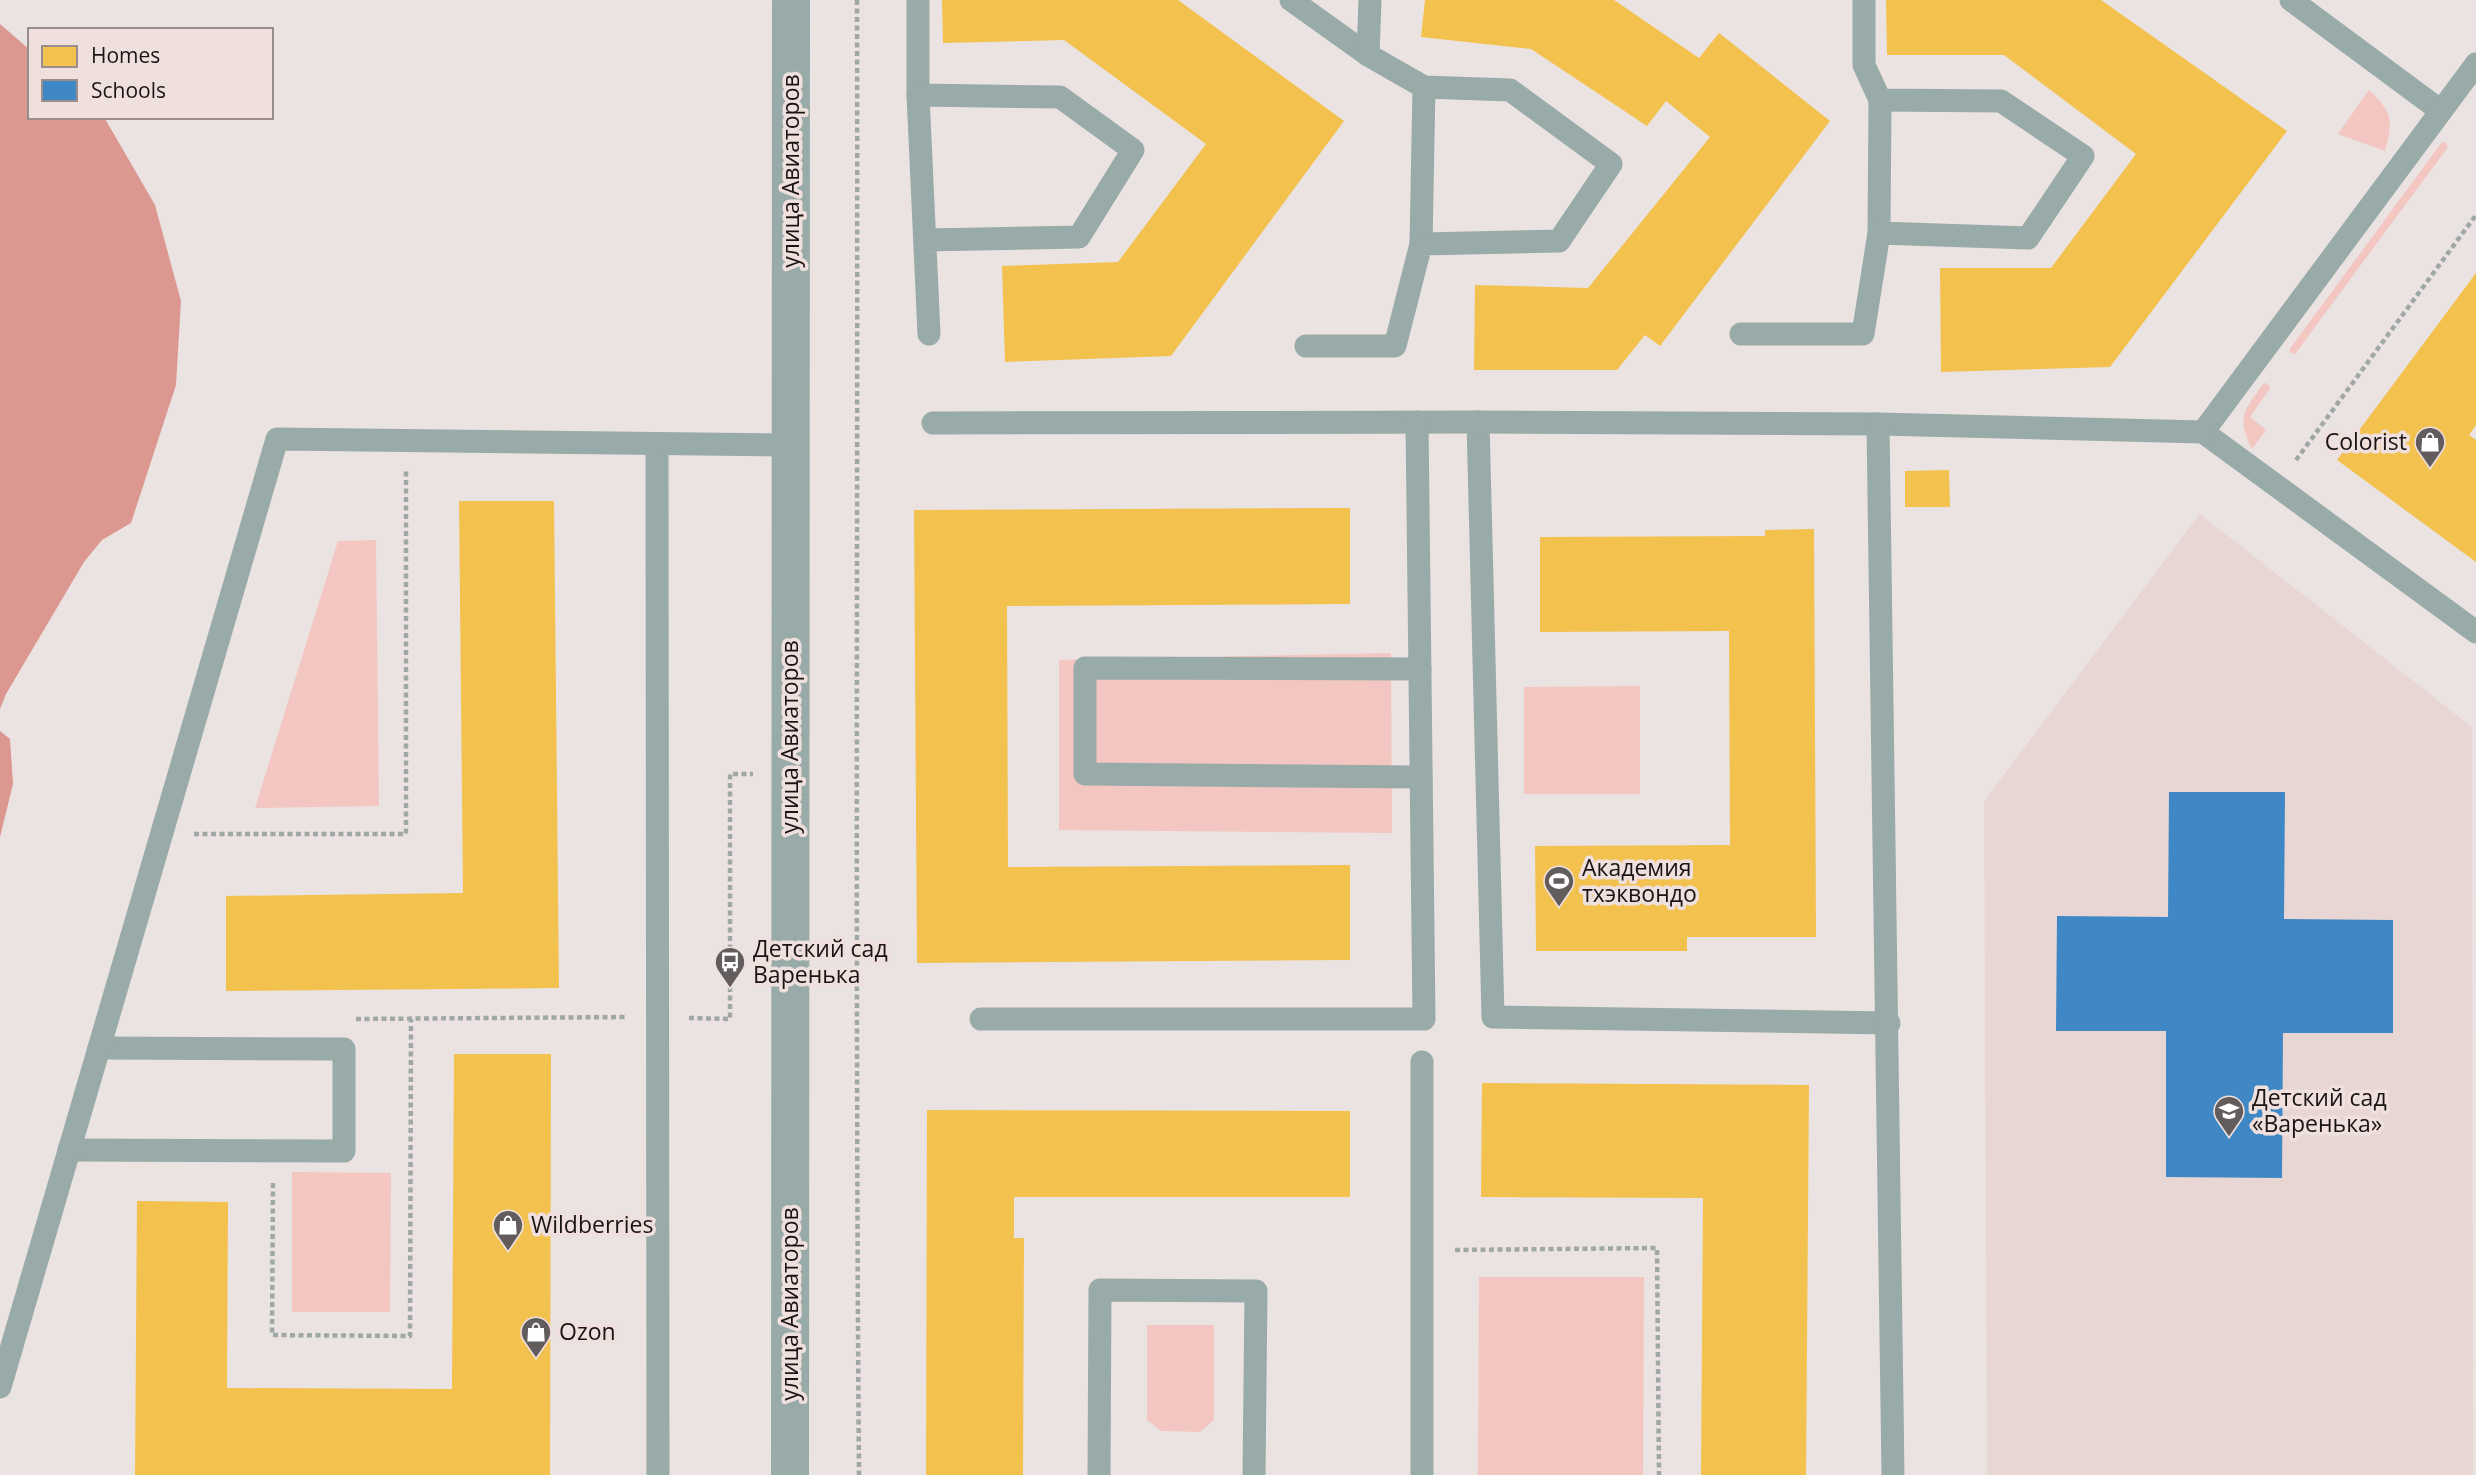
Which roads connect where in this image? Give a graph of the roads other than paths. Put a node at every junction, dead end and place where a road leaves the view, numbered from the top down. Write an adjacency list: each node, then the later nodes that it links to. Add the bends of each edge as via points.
1 (791, 0): 25 (street, улица Авиаторов)
2 (918, 0): 10 (lane)
3 (1291, 0): 7 (lane)
4 (1370, 0): 7 (lane)
5 (1864, 0): 11 (lane, via 1864,65)
6 (2291, 0): 12 (lane)
7 (1368, 55): 9 (lane)
8 (2476, 64): 12 (lane)
9 (1424, 87): 15 (lane); 15 (lane, via 1510,90 1611,164 1559,241)
10 (918, 95): 14 (lane); 14 (lane, via 1060,97 1133,150 1079,237)
11 (1880, 100): 13 (lane); 13 (lane, via 2001,101 2084,156 2028,238)
12 (2441, 111): 23 (lane)
13 (1879, 233): 17 (lane, via 1863,334)
14 (925, 240): 16 (lane)
15 (1420, 244): 18 (lane, via 1395,346)
16 (929, 334)
17 (1741, 334)
18 (1306, 346)
19 (1417, 422): 20 (lane); 21 (lane); 27 (lane)
20 (1478, 422): 22 (lane); 30 (lane, via 1493,1017)
21 (933, 423)
22 (1878, 424): 23 (lane); 30 (lane)
23 (2203, 432): 26 (lane)
24 (657, 445): 25 (lane); 31 (lane, via 277,439); 35 (lane)
25 (790, 445): 36 (street, улица Авиаторов)
26 (2476, 632)
27 (1420, 669): 28 (lane); 28 (lane, via 1085,668 1085,774)
28 (1421, 777): 29 (lane, via 1424,1019)
29 (981, 1019)
30 (1889, 1023): 40 (lane)
31 (99, 1048): 33 (lane); 33 (lane, via 344,1049 344,1151)
32 (1422, 1062): 39 (lane)
33 (69, 1150): 34 (lane)
34 (0, 1387)
35 (658, 1475)
36 (790, 1475)
37 (1099, 1475): 38 (lane, via 1100,1290 1256,1291)
38 (1254, 1475)
39 (1422, 1475)
40 (1893, 1475)

